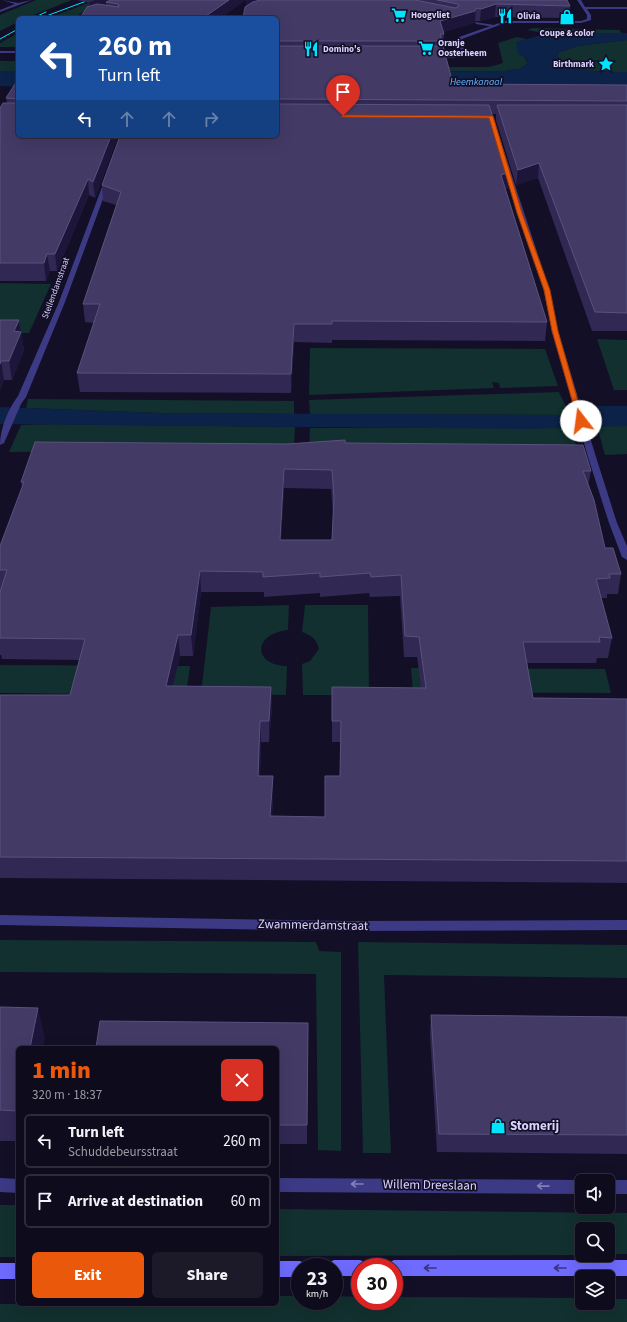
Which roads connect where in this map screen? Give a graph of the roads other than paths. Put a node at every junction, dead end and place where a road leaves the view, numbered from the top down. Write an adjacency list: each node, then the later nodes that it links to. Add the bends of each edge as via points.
1 (4, 0): 4 (street)
2 (30, 0): 4 (street)
3 (579, 0): 6 (street)
4 (18, 4): 7 (street)
5 (626, 6): 6 (street)
6 (584, 8): 9 (street, via 589,20 581,22 505,22)
7 (0, 11)
8 (476, 22): 9 (street)
9 (494, 26): 12 (street, via 460,38 463,54 459,56)
10 (0, 52): 11 (street)
11 (16, 52)
12 (426, 57)
13 (504, 158): 16 (street, via 547,290 555,331 588,445 613,523)
14 (109, 175): 15 (street, Stellendamstraat, via 44,349)
15 (0, 443)
16 (627, 557)
17 (0, 920): 18 (street, Zwammerdamstraat, via 348,926)
18 (627, 925)
19 (279, 1185): 22 (street, Willem Dreeslaan, one-way to 19)
20 (0, 1186): 21 (street)
21 (16, 1186)
22 (575, 1187)
23 (615, 1187): 24 (street)
24 (627, 1187)
25 (403, 1268): 26 (main road, one-way to 25)
26 (627, 1268)
27 (279, 1269): 28 (main road)
28 (291, 1269)
29 (0, 1271): 30 (main road)
30 (16, 1271)

